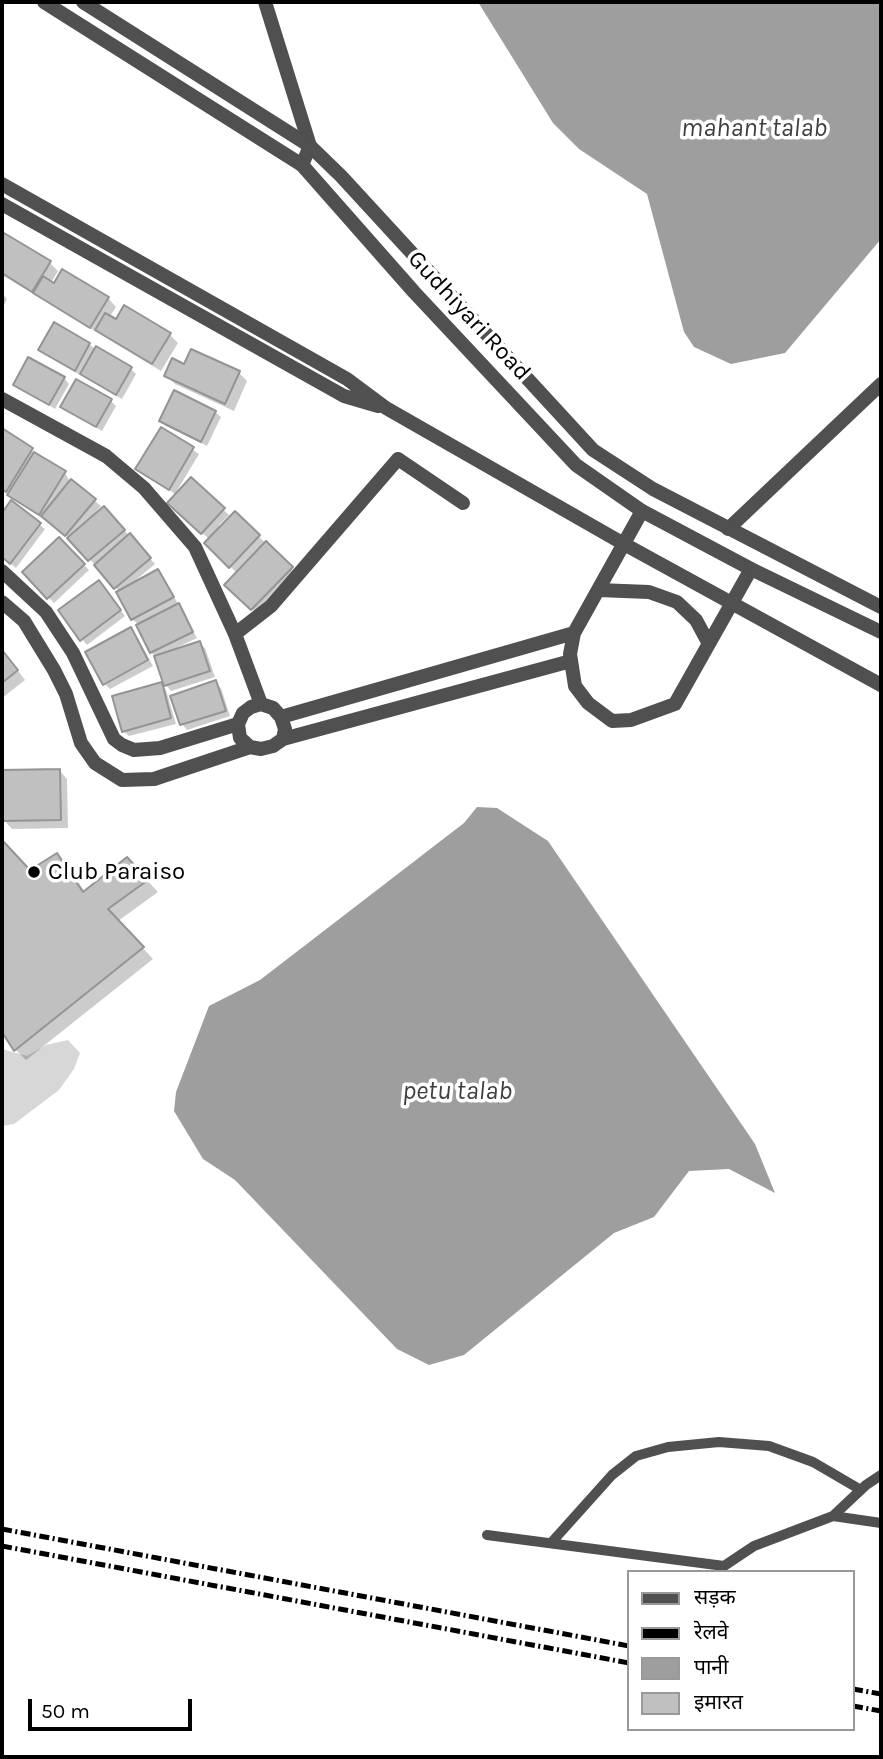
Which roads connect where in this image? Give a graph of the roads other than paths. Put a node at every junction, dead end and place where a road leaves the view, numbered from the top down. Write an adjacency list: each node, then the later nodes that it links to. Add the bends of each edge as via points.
1 (44, 2): 5 (street, Gudhiyari Road)
2 (83, 2): 4 (street, Gudhiyari Road)
3 (265, 2): 4 (street)
4 (310, 146): 5 (street); 13 (street, Gudhiyari Road, via 593,450)
5 (302, 165): 12 (street, Gudhiyari Road, via 576,465)
6 (2, 184): 10 (street, via 347,379)
7 (2, 204): 10 (street, via 344,396)
8 (881, 384): 13 (street)
9 (2, 399): 23 (street, via 106,456 144,488 195,547)
10 (386, 408): 14 (street)
11 (463, 503): 23 (street, via 398,459 271,606)
12 (642, 511): 14 (street); 15 (street, Gudhiyari Road)
13 (728, 529): 20 (street, Gudhiyari Road)
14 (624, 544): 17 (street); 19 (street)
15 (751, 569): 19 (street); 21 (street, Gudhiyari Road)
16 (2, 571): 29 (street, via 46,612 73,653 114,739 122,746 160,748)
17 (598, 590): 22 (street); 24 (street, via 649,592 677,602 696,620)
18 (2, 602): 31 (street, via 24,621 54,670 81,743 95,763 122,780 154,779)
19 (732, 603): 24 (street); 26 (street)
20 (881, 607)
21 (881, 632)
22 (574, 633): 25 (street); 28 (street)
23 (235, 634): 27 (street)
24 (709, 644): 25 (street, via 675,704 631,720 612,721 588,703 575,686)
25 (571, 661): 30 (street)
26 (881, 685)
27 (261, 704): 28 (street); 29 (street, via 243,713)
28 (281, 717): 30 (street)
29 (238, 724): 31 (street, via 240,738)
30 (283, 739): 31 (street, via 273,747)
31 (250, 747)
32 (881, 1475): 33 (lane)
33 (861, 1490): 34 (lane); 37 (lane, via 813,1462 769,1446 719,1442 668,1447 636,1456 612,1475)
34 (833, 1516): 35 (lane); 37 (lane, via 754,1546 724,1566)
35 (881, 1523)
36 (487, 1535): 37 (lane)
37 (551, 1543)

